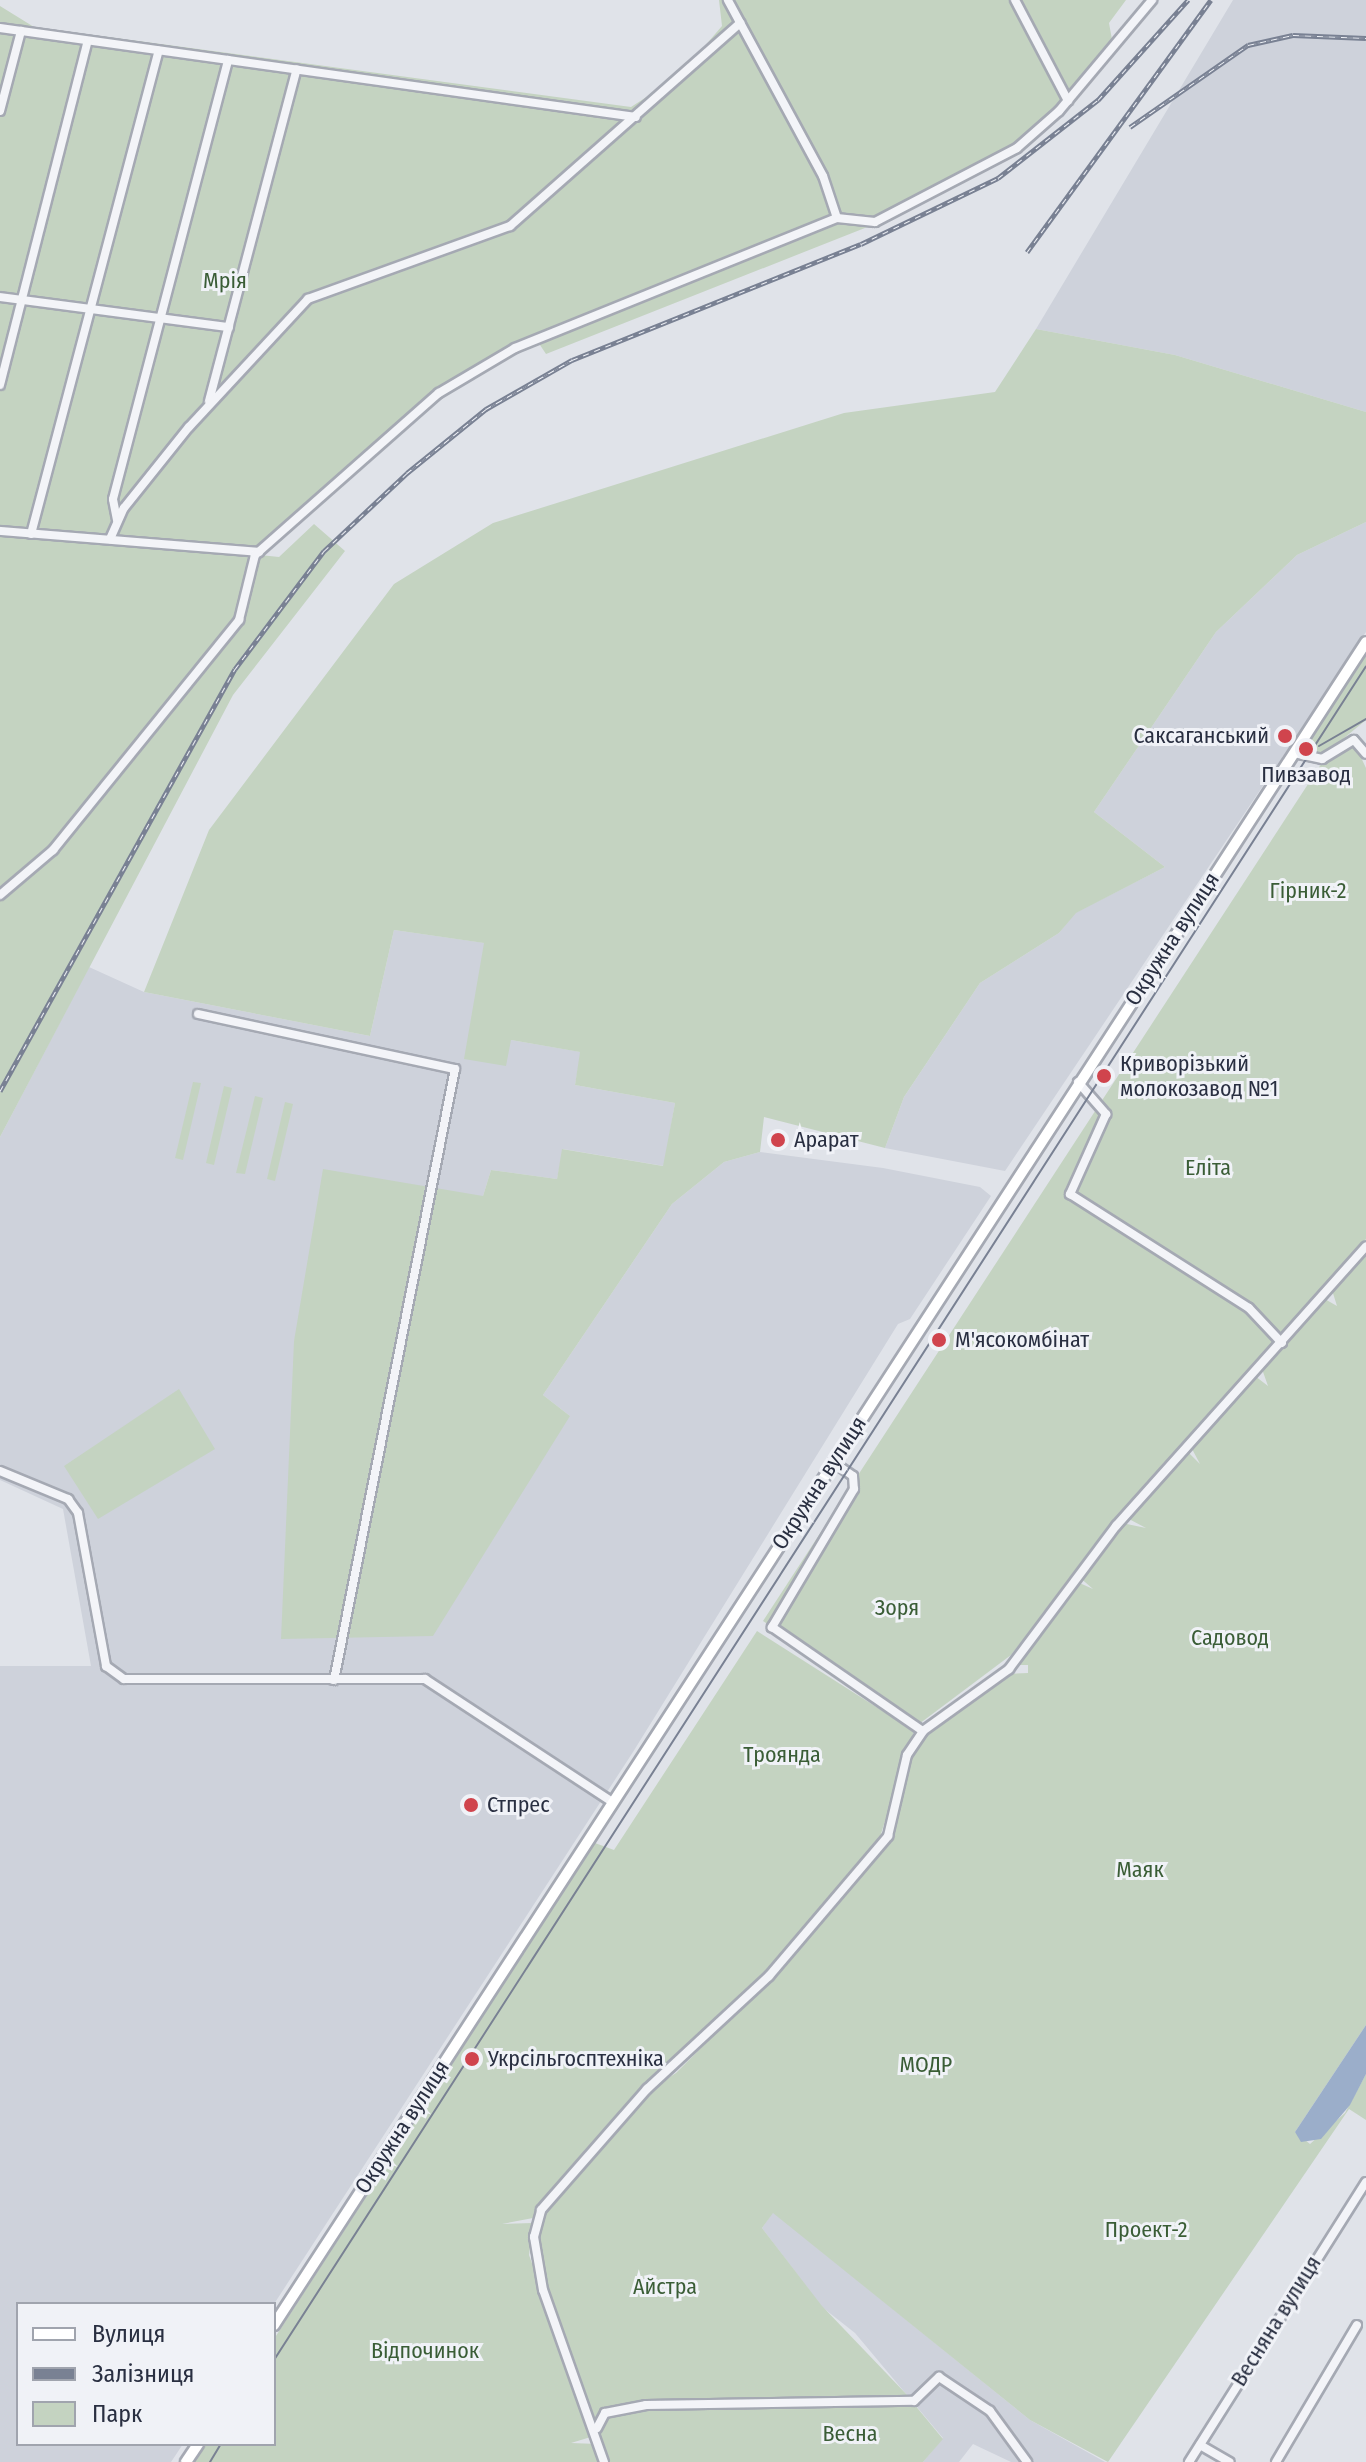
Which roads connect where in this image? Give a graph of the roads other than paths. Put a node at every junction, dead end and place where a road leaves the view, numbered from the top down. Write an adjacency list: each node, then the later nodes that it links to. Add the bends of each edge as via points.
1 (728, 0): 4 (street)
2 (1015, 0): 11 (street)
3 (1152, 0): 11 (street)
4 (740, 23): 13 (street); 14 (street, via 823,176)
5 (0, 28): 6 (street)
6 (21, 31): 7 (street); 12 (street)
7 (88, 41): 8 (street); 16 (street)
8 (159, 51): 9 (street); 17 (street)
9 (228, 60): 10 (street); 18 (street)
10 (297, 69): 13 (street); 19 (street)
11 (1068, 101): 14 (street, via 1017,148 934,194 864,225)
12 (0, 111)
13 (636, 117): 21 (street, via 510,226 308,299)
14 (837, 218): 26 (street, via 465,375)
15 (0, 297): 16 (street)
16 (22, 300): 17 (street); 20 (street)
17 (91, 308): 18 (street); 24 (street)
18 (160, 318): 19 (street); 22 (street, via 113,499)
19 (229, 327): 21 (street)
20 (0, 385)
21 (209, 403): 22 (street)
22 (117, 520): 25 (street)
23 (0, 531): 24 (street)
24 (31, 534): 25 (street)
25 (110, 539): 26 (street)
26 (259, 552): 30 (street, via 239,620 53,850)
27 (1366, 642): 28 (main road, Окружна вулиця)
28 (1294, 753): 29 (street, via 1322,759 1354,740); 32 (main road, Окружна вулиця)
29 (1366, 754)
30 (0, 895)
31 (198, 1014): 37 (street, via 455,1069)
32 (1078, 1082): 34 (street, via 1106,1114 1070,1194 1249,1308); 35 (main road, Окружна вулиця)
33 (1366, 1246): 34 (street)
34 (1282, 1343): 38 (street, via 1116,1526 1009,1669)
35 (833, 1462): 38 (street, via 853,1476 854,1489 772,1627); 39 (main road, Окружна вулиця)
36 (0, 1471): 37 (street, via 68,1499 78,1513 106,1666 124,1679)
37 (334, 1680): 39 (street, via 438,1684)
38 (923, 1731): 43 (street, via 907,1755 888,1836 769,1976 647,2089 541,2210 534,2237 543,2290)
39 (612, 1802): 41 (main road, Окружна вулиця)
40 (1366, 2182): 44 (street, Весняна вулиця)
41 (276, 2322)
42 (1357, 2325): 49 (street)
43 (596, 2433): 45 (street); 46 (street, via 602,2415 646,2405 914,2401 939,2377 990,2411)
44 (1200, 2445): 47 (street, Весняна вулиця); 48 (street)
45 (604, 2462)
46 (1027, 2462)
47 (1189, 2462)
48 (1230, 2462)
49 (1276, 2462)

